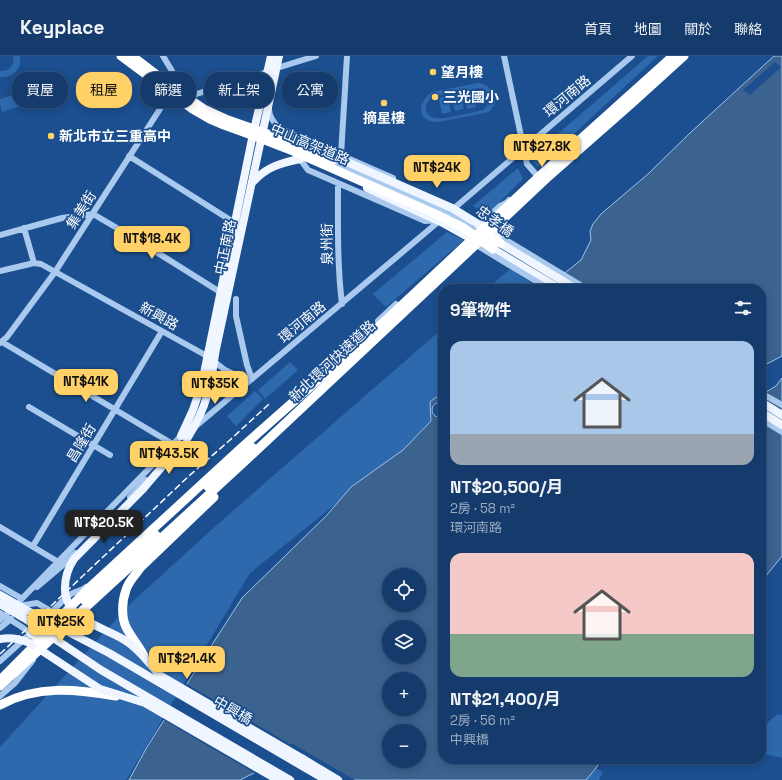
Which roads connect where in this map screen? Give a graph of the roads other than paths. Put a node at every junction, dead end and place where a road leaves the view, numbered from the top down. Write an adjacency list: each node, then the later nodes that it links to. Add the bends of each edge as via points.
1 (115, 56): 19 (main road, 忠孝橋)
2 (121, 56): 54 (highway, 中山高架道路, bridge, via 205,117 288,149)
3 (132, 56): 54 (highway, 中山高架道路, bridge, via 204,109 282,139 454,216)
4 (138, 56): 16 (main road, 忠孝橋)
5 (163, 56): 17 (street)
6 (271, 56): 18 (main road, 中正南路)
7 (279, 56): 15 (main road, 中正南路)
8 (316, 56): 15 (street)
9 (347, 56): 34 (street)
10 (504, 56): 32 (street)
11 (632, 56): 32 (street, 環河南路)
12 (670, 56): 37 (street)
13 (673, 56): 103 (highway, 新北環河快速道路, bridge, via 387,319 90,586)
14 (684, 56): 38 (street); 85 (highway, 新北環河快速道路, bridge, via 550,176)
15 (277, 68): 18 (street); 20 (main road, 中正南路)
16 (159, 72)
17 (173, 72)
18 (267, 72)
19 (140, 75)
20 (274, 83)
21 (196, 99): 27 (main road, 忠孝橋)
22 (160, 108): 35 (street, 集美街)
23 (184, 108): 30 (main road, 忠孝橋, via 230,132)
24 (259, 108): 27 (main road, 中正南路)
25 (269, 108): 28 (main road, 中正南路)
26 (269, 108): 29 (street, via 271,118)
27 (255, 126): 28 (main road, 忠孝橋); 30 (main road, 中正南路)
28 (264, 129): 29 (main road, 忠孝橋); 31 (main road, 中正南路)
29 (279, 131): 34 (street); 43 (street, via 302,149); 54 (main road, 忠孝橋, bridge, via 452,208)
30 (252, 139): 31 (main road, 忠孝橋); 50 (main road, 中正南路)
31 (261, 142): 33 (main road, 忠孝橋); 39 (main road, 中正南路)
32 (524, 148): 37 (street, via 528,164); 47 (street, 環河南路)
33 (278, 149): 36 (main road, 忠孝橋); 44 (street, via 292,152)
34 (341, 155): 42 (street)
35 (129, 156): 48 (street, 集美街); 50 (street)
36 (300, 159): 39 (main road, via 272,166); 40 (street, via 308,170); 41 (main road, 忠孝橋)
37 (536, 175): 38 (street); 45 (street)
38 (543, 182): 53 (street, via 501,222)
39 (252, 183): 68 (main road, 中正南路)
40 (338, 183): 46 (street); 64 (street, 泉州街, via 339,285)
41 (365, 188): 54 (main road, 忠孝橋, bridge, via 441,222 477,242); 58 (street, bridge, via 373,195 451,230)
42 (414, 188): 43 (street); 47 (street, via 447,203)
43 (410, 196): 44 (street); 47 (street)
44 (407, 203): 46 (street); 49 (street)
45 (506, 203): 53 (highway, via 504,209)
46 (403, 211): 49 (street, via 425,221)
47 (449, 212): 49 (street, 環河南路); 53 (street, via 466,222)
48 (93, 214): 51 (street, via 62,218); 57 (street, 集美街); 62 (street)
49 (442, 219): 53 (street); 64 (street, 環河南路)
50 (235, 223): 62 (main road, 中正南路)
51 (24, 228): 52 (street); 55 (street)
52 (0, 235)
53 (480, 236): 86 (street, via 461,243 367,332); 88 (street, via 366,352); 103 (highway, bridge)
54 (496, 242): 59 (main road, 忠孝橋); 60 (main road, 忠孝橋); 61 (street, via 501,237)
55 (34, 263): 56 (street); 57 (street, 新興路)
56 (0, 271)
57 (54, 272): 65 (street, 新興路); 66 (street, 集美街)
58 (541, 284)
59 (553, 284)
60 (567, 284)
61 (579, 284)
62 (220, 292): 67 (main road, 中正南路)
63 (236, 299): 69 (street, via 236,316)
64 (342, 304): 69 (street, 環河南路)
65 (162, 331): 67 (street, 新興路); 74 (street, 昌隆街)
66 (1, 343): 74 (street)
67 (207, 356): 68 (street, 新興路); 81 (main road, 中正南路, via 198,397)
68 (214, 361): 69 (street, 新興路, via 241,378); 79 (main road, 中正南路, via 208,396)
69 (252, 379): 79 (street, 環河南路)
70 (766, 395): 72 (street)
71 (766, 405): 76 (main road)
72 (782, 405)
73 (29, 407): 82 (street)
74 (115, 409): 82 (street, 昌隆街); 83 (street)
75 (766, 415): 78 (main road)
76 (782, 415)
77 (766, 422): 80 (street)
78 (782, 425)
79 (194, 428): 81 (main road, 中正南路)
80 (782, 432)
81 (184, 437): 83 (street)
82 (93, 446): 84 (street); 89 (street, 昌隆街)
83 (176, 446): 90 (street); 90 (street, via 164,462); 104 (main road, bridge, via 143,489 74,559 65,581 64,593 74,612 127,642)
84 (110, 455)
85 (242, 464): 104 (highway, bridge, via 214,497 141,567 126,589 123,607 126,628); 108 (highway, 新北環河快速道路, bridge)
86 (154, 524): 88 (street); 92 (street)
87 (0, 527): 89 (street)
88 (165, 536): 100 (street)
89 (33, 546): 90 (street)
90 (60, 563): 94 (street); 96 (street)
91 (0, 586): 94 (street)
92 (83, 590): 97 (street, via 71,594); 99 (highway)
93 (0, 595): 114 (main road, 中興橋, bridge, via 109,653)
94 (21, 598): 96 (street); 98 (street)
95 (0, 604): 113 (main road, bridge, via 101,670)
96 (15, 606): 97 (street, via 37,603); 98 (street)
97 (52, 612): 99 (street)
98 (4, 617): 101 (street); 103 (street)
99 (61, 618): 100 (street); 103 (highway)
100 (69, 623): 103 (street)
101 (0, 628)
102 (0, 639): 110 (main road, bridge, via 14,638 30,643 100,689)
103 (38, 640): 105 (street); 106 (highway, 新北環河快速道路); 107 (highway); 108 (highway, via 38,649); 109 (street, via 14,683)
104 (146, 659): 115 (main road, bridge, via 161,676)
105 (0, 661)
106 (0, 674)
107 (0, 680)
108 (0, 685)
109 (0, 696)
110 (138, 700): 111 (highway, bridge, via 57,690 24,696); 112 (main road, bridge)
111 (0, 705)
112 (278, 780)
113 (290, 780)
114 (326, 780)
115 (338, 780)

